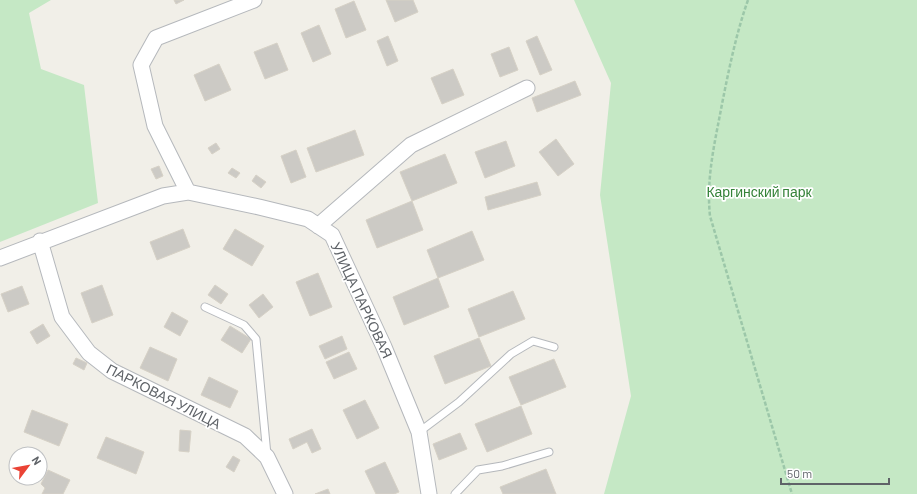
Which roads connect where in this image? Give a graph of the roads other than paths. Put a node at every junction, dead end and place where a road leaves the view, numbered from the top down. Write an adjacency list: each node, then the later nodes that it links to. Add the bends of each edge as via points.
1 (254, 0): 3 (street, via 156,38 141,65 155,126)
2 (527, 88): 4 (street, via 410,145)
3 (188, 192): 4 (street, УЛИЦА ПАРКОВАЯ, via 308,219); 5 (street, УЛИЦА ПАРКОВАЯ, via 163,196)
4 (318, 226): 9 (street, УЛИЦА ПАРКОВАЯ, via 332,235)
5 (40, 241): 6 (street, УЛИЦА ПАРКОВАЯ); 11 (street, ПАРКОВАЯ УЛИЦА, via 62,317 89,353 112,371 245,436)
6 (0, 258)
7 (205, 307): 11 (lane, via 244,325 256,339)
8 (554, 347): 9 (lane, via 533,341 511,354 459,402)
9 (419, 432): 13 (street, УЛИЦА ПАРКОВАЯ)
10 (549, 452): 14 (lane, via 502,466 478,470)
11 (267, 457): 12 (street, ПАРКОВАЯ УЛИЦА)
12 (285, 494)
13 (428, 494)
14 (455, 494)

